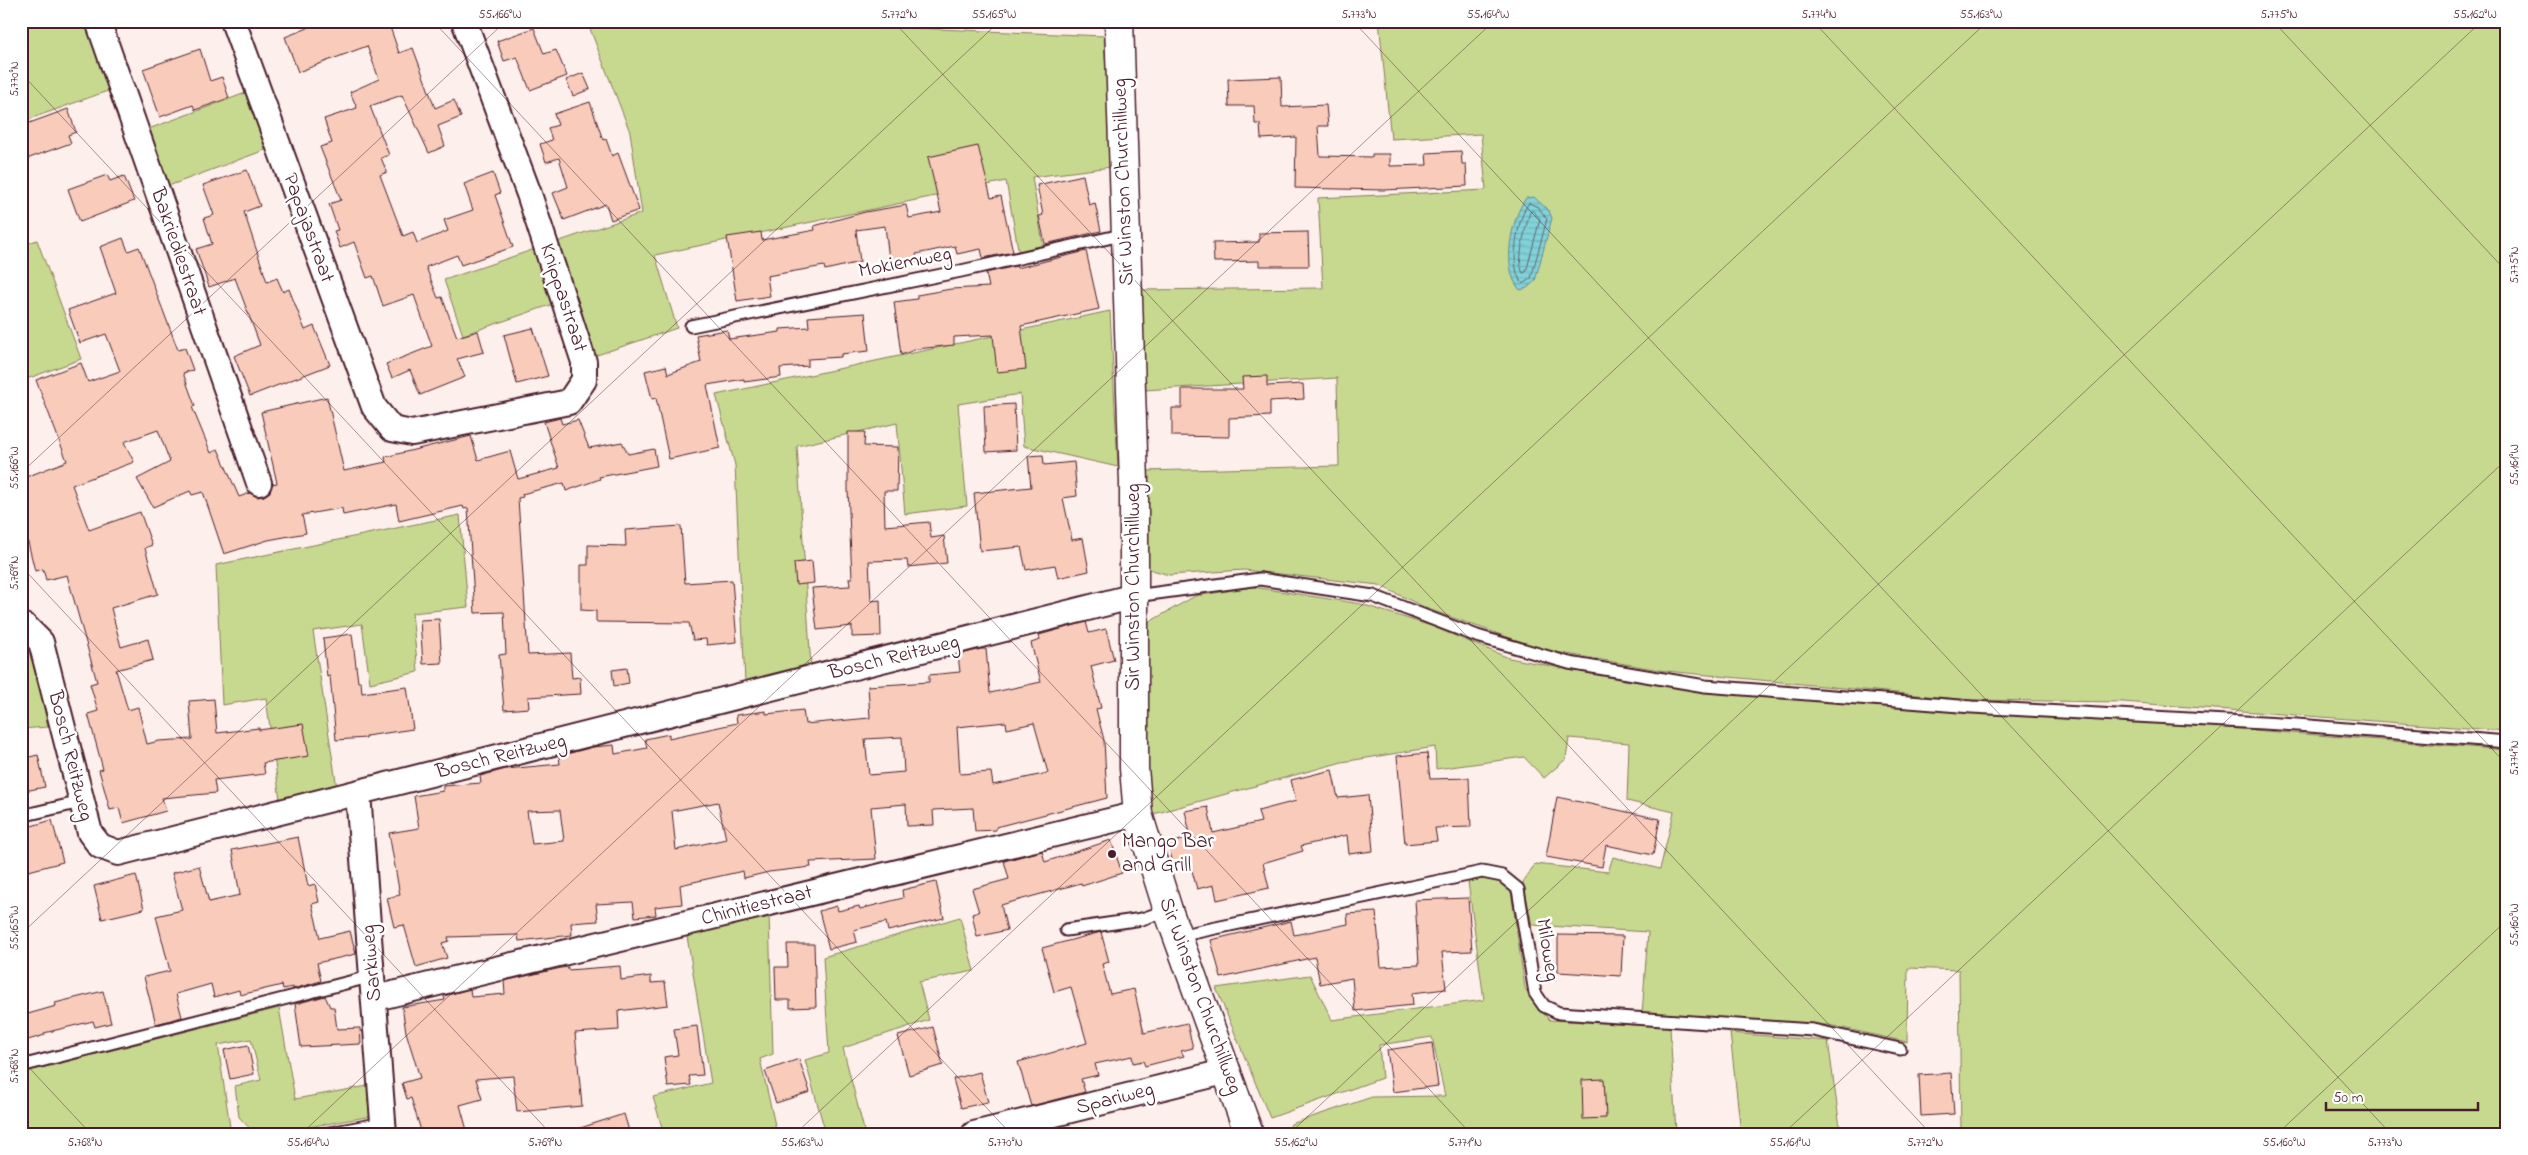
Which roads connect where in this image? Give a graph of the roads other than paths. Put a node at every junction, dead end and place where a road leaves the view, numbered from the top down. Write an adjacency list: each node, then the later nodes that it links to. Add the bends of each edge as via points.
1 (98, 21): 8 (street, Bakriediestraat)
2 (233, 21): 7 (street, Papajastraat, via 374,407)
3 (464, 21): 7 (street, Knippastraat, via 529,194 584,362 584,380 569,402 412,433)
4 (1119, 21): 5 (street, Sir Winston Churchillweg)
5 (1126, 234): 6 (lane, Mokiemweg); 9 (street, Sir Winston Churchillweg)
6 (691, 326)
7 (392, 429)
8 (259, 484)
9 (1135, 596): 11 (lane, via 1260,578 1373,596 1477,636 1569,663 1705,686); 12 (street, Bosch Reitzweg); 14 (street, Sir Winston Churchillweg, via 1134,768)
10 (21, 625): 13 (street, Bosch Reitzweg, via 41,642)
11 (2507, 742)
12 (358, 793): 13 (street, Bosch Reitzweg, via 118,853 100,846 90,833); 19 (street, Sarkiweg)
13 (81, 802): 15 (lane)
14 (1138, 814): 16 (street, Sir Winston Churchillweg); 19 (street, Chinitiestraat)
15 (21, 816)
16 (1168, 910): 17 (lane, via 1142,919); 18 (street, Sir Winston Churchillweg)
17 (1066, 930)
18 (1178, 936): 20 (lane, Miloweg, via 1482,872 1502,876 1518,889 1535,993 1544,1006 1560,1013 1813,1030); 22 (street, Sir Winston Churchillweg)
19 (374, 987): 21 (lane); 23 (street, Sarkiweg)
20 (1900, 1049)
21 (21, 1066)
22 (1228, 1071): 25 (street, Spariweg); 26 (street, Sir Winston Churchillweg)
23 (384, 1128): 24 (lane)
24 (324, 1134)
25 (974, 1134)
26 (1249, 1134)

